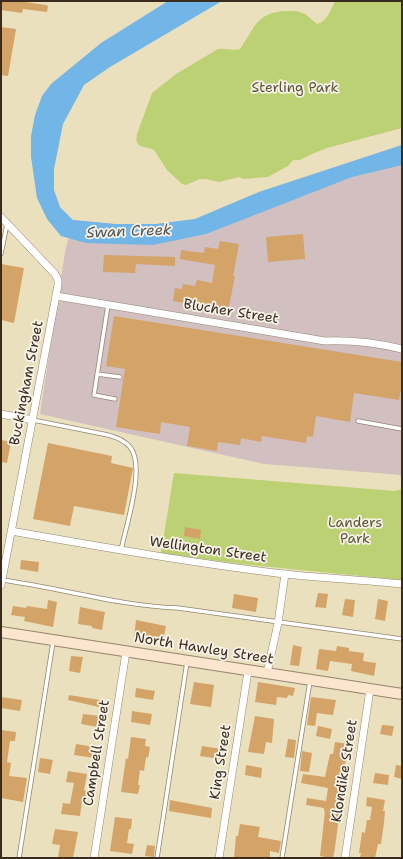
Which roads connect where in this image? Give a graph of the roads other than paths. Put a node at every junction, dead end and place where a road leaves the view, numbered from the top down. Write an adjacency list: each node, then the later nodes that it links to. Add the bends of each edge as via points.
1 (1, 217): 2 (street)
2 (7, 223): 3 (lane); 4 (street, Buckingham Street, via 55,274 58,280)
3 (1, 254)
4 (56, 296): 5 (street, Blucher Street); 11 (street, Buckingham Street)
5 (108, 305): 6 (street, Blucher Street, via 324,341 345,341); 7 (lane)
6 (402, 349)
7 (97, 374): 8 (lane); 9 (lane, via 94,395)
8 (120, 377)
9 (115, 399)
10 (1, 414): 11 (street)
11 (33, 420): 14 (street, Buckingham Street); 15 (lane, via 108,434 130,446 137,466)
12 (358, 421): 13 (lane)
13 (402, 429)
14 (11, 531): 15 (street, Wellington Street); 17 (street, Buckingham Street)
15 (121, 550): 16 (street, Wellington Street)
16 (285, 574): 18 (street, Wellington Street); 19 (street)
17 (2, 583): 19 (lane, via 35,585 121,602)
18 (402, 584)
19 (278, 623): 21 (lane); 26 (street)
20 (1, 632): 22 (street, North Hawley Street)
21 (402, 639)
22 (53, 640): 23 (street, North Hawley Street); 30 (lane)
23 (126, 652): 24 (street, North Hawley Street); 31 (street, Campbell Street)
24 (188, 661): 25 (street, North Hawley Street); 32 (lane)
25 (248, 670): 26 (street, North Hawley Street); 33 (street, King Street)
26 (267, 673): 27 (street, North Hawley Street)
27 (310, 679): 28 (street, North Hawley Street); 34 (lane)
28 (370, 689): 29 (street, North Hawley Street); 35 (street, Klondike Street)
29 (402, 694)
30 (19, 858)
31 (94, 858)
32 (157, 858)
33 (220, 858)
34 (282, 858)
35 (345, 858)

